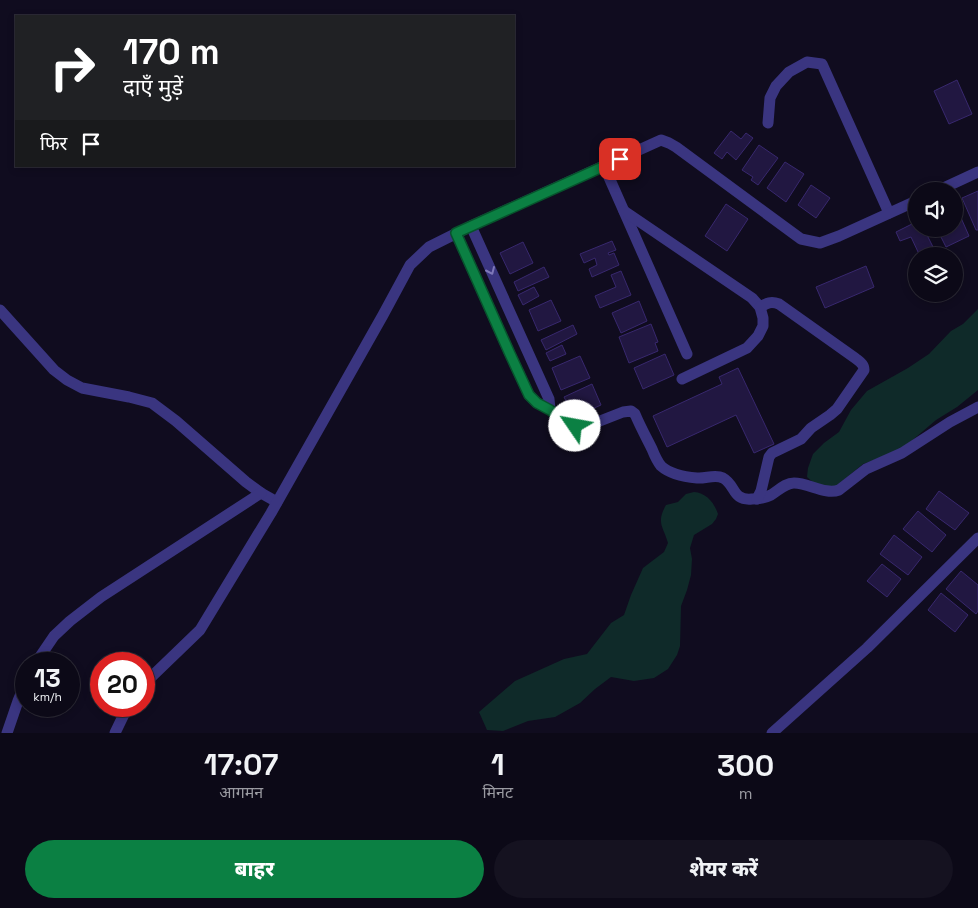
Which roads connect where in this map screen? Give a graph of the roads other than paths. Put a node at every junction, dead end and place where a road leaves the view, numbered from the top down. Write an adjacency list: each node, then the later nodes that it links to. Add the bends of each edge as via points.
1 (768, 123): 7 (lane, via 770,98 776,86 789,72 807,62 822,64)
2 (604, 166): 6 (lane); 7 (lane, via 661,140 669,142 801,239 820,243); 8 (lane)
3 (978, 172): 4 (lane)
4 (956, 182)
5 (908, 205): 7 (lane)
6 (624, 211): 10 (lane, via 752,298); 12 (lane)
7 (889, 213)
8 (471, 226): 9 (lane); 15 (lane, one-way to 15, via 549,399)
9 (456, 233): 15 (lane, via 529,395); 18 (lane, via 429,246 410,265)
10 (760, 307): 13 (lane, via 763,326 747,348); 17 (lane, via 770,302 779,304 856,358 864,370 830,416 807,431 801,439 769,456)
11 (0, 310): 16 (lane, via 67,380 82,388 152,403)
12 (687, 354)
13 (682, 379)
14 (978, 407): 17 (lane, via 902,453 866,469 839,490 793,483)
15 (550, 410): 17 (lane, via 582,428 631,411 662,467 698,479 720,477 739,498)
16 (261, 493): 18 (lane); 20 (lane, via 101,598 70,621)
17 (757, 499)
18 (277, 502): 21 (lane, via 200,630)
19 (978, 538): 26 (lane, via 867,648)
20 (43, 652)
21 (155, 673)
22 (15, 710): 24 (lane)
23 (123, 717): 25 (lane)
24 (7, 733)
25 (115, 733)
26 (772, 733)

